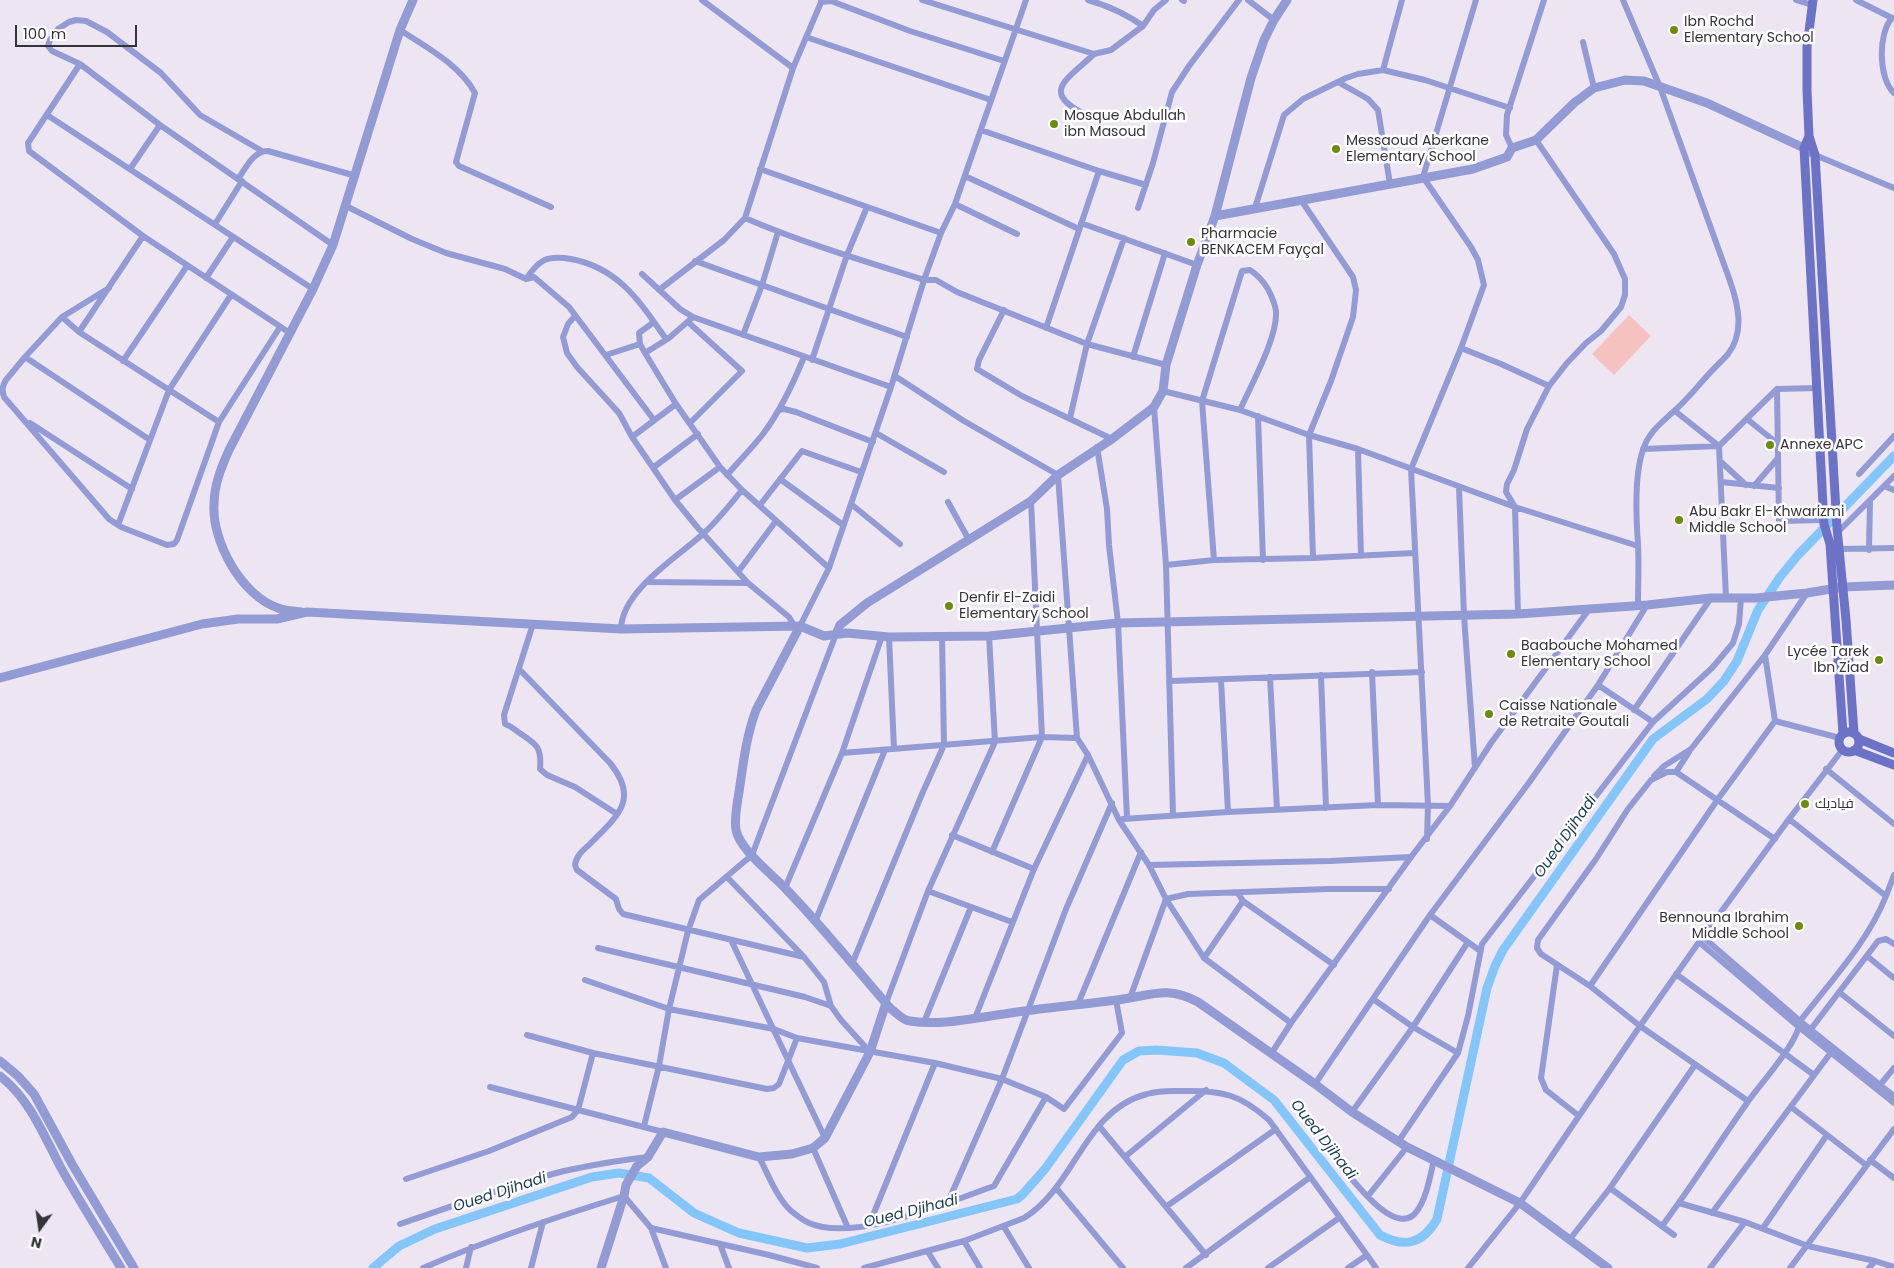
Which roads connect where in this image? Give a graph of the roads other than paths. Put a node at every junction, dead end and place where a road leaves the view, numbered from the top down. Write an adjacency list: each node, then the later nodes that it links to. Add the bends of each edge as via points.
1 (413, 0): 21 (street)
2 (702, 0): 28 (street)
3 (922, 0): 22 (street)
4 (1026, 0): 22 (street)
5 (1088, 0): 20 (street, via 1128,15)
6 (1166, 0): 20 (street)
7 (1239, 0): 55 (street, via 1172,92)
8 (1248, 0): 19 (street)
9 (1287, 0): 19 (street)
10 (1402, 0): 29 (street)
11 (1476, 0): 31 (street)
12 (1544, 0): 36 (street)
13 (1623, 0): 32 (street)
14 (1796, 0): 17 (street)
15 (1856, 0): 18 (street)
16 (822, 1): 23 (street); 26 (street, via 831,1)
17 (1813, 3): 41 (main road, via 1807,47)
18 (1893, 18): 34 (street, via 1883,34 1882,56 1887,83)
19 (1274, 20): 64 (street, via 1251,78)
20 (1143, 26): 25 (street, via 1111,50)
21 (400, 30): 50 (street); 60 (street, via 463,76 475,93 456,162 459,166)
22 (1016, 30): 25 (street); 26 (street)
23 (806, 37): 28 (street); 35 (street)
24 (1583, 42): 33 (street)
25 (1094, 54): 38 (street, via 1064,82 1060,94 1067,105)
26 (1004, 61): 35 (street)
27 (80, 64): 37 (street); 39 (street); 45 (street, via 48,46 58,29 76,20 86,21 107,32 160,73 200,115)
28 (793, 68): 48 (street)
29 (1383, 70): 30 (street, via 1358,74); 31 (street)
30 (1338, 82): 54 (street, via 1368,99 1378,110); 63 (street, via 1303,99 1284,115)
31 (1449, 87): 36 (street); 52 (street)
32 (1660, 87): 33 (street, via 1644,81 1625,80); 44 (street, via 1707,103); 125 (street, via 1736,298 1739,315 1738,331 1729,352)
33 (1594, 88): 42 (street)
34 (1894, 93)
35 (991, 100): 40 (street)
36 (1510, 108): 43 (street, via 1506,115 1506,135)
37 (47, 115): 47 (street); 71 (street, via 28,143 29,151)
38 (1088, 116)
39 (160, 125): 47 (street); 53 (street)
40 (981, 130): 49 (street); 51 (street)
41 (1809, 136): 44 (main road); 46 (main road)
42 (1536, 140): 43 (street); 114 (street, via 1614,254 1625,279 1624,301 1618,313)
43 (1512, 148): 52 (street, via 1507,156 1473,169)
44 (1804, 148): 46 (street); 116 (main road)
45 (262, 151): 50 (street); 53 (street, via 254,156)
46 (1816, 155): 56 (street); 178 (main road)
47 (130, 169): 66 (street)
48 (760, 169): 61 (street); 65 (street)
49 (1099, 171): 55 (street); 67 (street)
50 (356, 176): 59 (street)
51 (965, 176): 58 (street); 67 (street)
52 (1423, 177): 54 (street); 104 (street, via 1471,246 1483,278 1484,285)
53 (240, 180): 66 (street); 74 (street)
54 (1390, 184): 57 (street)
55 (1146, 186): 62 (street)
56 (1894, 188)
57 (1301, 200): 63 (street); 135 (street, via 1353,278 1356,290 1353,317)
58 (955, 204): 69 (street); 70 (street)
59 (346, 206): 74 (street); 82 (street, via 446,253 505,269)
60 (552, 207)
61 (867, 207): 69 (street); 76 (street)
62 (1138, 208)
63 (1255, 208): 64 (street)
64 (1215, 216): 78 (street)
65 (745, 218): 68 (street); 77 (street, via 724,240)
66 (214, 224): 72 (street)
67 (1080, 226): 73 (street); 96 (street)
68 (778, 232): 76 (street); 84 (street)
69 (941, 233): 83 (street)
70 (1017, 234)
71 (143, 236): 79 (street); 85 (street)
72 (233, 237): 81 (street); 86 (street)
73 (1124, 238): 75 (street); 103 (street)
74 (333, 245): 86 (street)
75 (1165, 253): 78 (street); 109 (street)
76 (848, 255): 83 (street); 89 (street)
77 (695, 261): 84 (street); 87 (street)
78 (1197, 264): 112 (street)
79 (187, 266): 81 (street); 111 (street)
80 (642, 274): 87 (street)
81 (206, 278): 88 (street)
82 (526, 279): 91 (street, via 534,278 540,282); 94 (street, via 540,261 552,258 588,262 618,279)
83 (924, 280): 90 (street, via 936,280 957,292); 100 (street)
84 (762, 285): 89 (street); 99 (street)
85 (109, 288): 92 (street); 97 (street)
86 (313, 289): 98 (street)
87 (659, 290): 93 (street)
88 (231, 295): 95 (street); 118 (street)
89 (829, 309): 100 (street); 110 (street)
90 (1004, 310): 96 (street); 128 (street, via 977,369 1022,396)
91 (575, 316): 106 (street); 137 (street, via 563,337 567,352 619,413)
92 (62, 317): 97 (street); 107 (street)
93 (691, 319): 99 (street); 101 (street); 132 (street, via 742,371)
94 (654, 322): 101 (street); 102 (street, via 640,331)
95 (280, 327): 98 (street); 131 (street)
96 (1046, 328): 103 (street)
97 (79, 332): 111 (street)
98 (290, 334): 205 (street, via 229,450 218,477 214,507 218,536 229,564 245,584 278,608)
99 (744, 335): 108 (street)
100 (907, 337): 113 (street)
101 (666, 339): 105 (street)
102 (640, 344): 105 (street); 106 (street)
103 (1087, 344): 109 (street); 128 (street)
104 (1462, 348): 114 (street); 150 (street)
105 (645, 353): 121 (street)
106 (606, 355): 130 (street)
107 (24, 357): 127 (street, via 2,388 4,397); 139 (street)
108 (804, 357): 110 (street); 123 (street)
109 (1133, 357): 112 (street)
110 (812, 360): 115 (street)
111 (123, 361): 118 (street)
112 (1166, 365): 119 (street)
113 (895, 376): 115 (street); 155 (street, via 964,421)
114 (1549, 386): 173 (street, via 1527,429 1507,484 1506,492)
115 (891, 387): 133 (street)
116 (1817, 388): 117 (street); 175 (main road)
117 (1777, 389): 129 (street); 141 (street)
118 (169, 390): 131 (street); 139 (street)
119 (1163, 391): 120 (street); 122 (street)
120 (1202, 401): 124 (street); 124 (street, via 1242,271 1250,270 1263,280 1274,300 1276,312 1270,344); 189 (street)
121 (676, 404): 130 (street); 132 (street)
122 (1154, 407): 138 (street); 191 (street)
123 (779, 410): 140 (street, via 796,412); 154 (street)
124 (1240, 410): 126 (street)
125 (1675, 411): 142 (street); 145 (street, via 1656,428)
126 (1258, 416): 135 (street); 190 (street)
127 (22, 418): 164 (street); 176 (street, via 106,516)
128 (1070, 418): 138 (street)
129 (1747, 418): 141 (street); 142 (street)
130 (654, 420): 137 (street)
131 (219, 422): 176 (street, via 176,542 167,545)
132 (690, 423): 134 (street)
133 (876, 433): 140 (street); 152 (street)
134 (698, 434): 148 (street); 149 (street)
135 (1309, 435): 144 (street); 188 (street)
136 (1894, 436): 153 (street)
137 (632, 437): 148 (street)
138 (1112, 439): 143 (street)
139 (150, 440): 164 (street)
140 (873, 442): 151 (street)
141 (1778, 444): 146 (street)
142 (1719, 446): 145 (street); 147 (street)
143 (1097, 447): 155 (street); 210 (street, via 1107,509)
144 (1358, 449): 150 (street); 187 (street)
145 (1643, 450): 182 (street, via 1636,519)
146 (1778, 458): 160 (street); 163 (street)
147 (1720, 461): 158 (street); 159 (street)
148 (654, 467): 167 (street)
149 (720, 467): 154 (street); 167 (street)
150 (1411, 469): 162 (street); 186 (street)
151 (861, 472): 157 (street, via 802,451); 171 (street)
152 (944, 472)
153 (1859, 474)
154 (727, 475): 165 (street)
155 (1058, 475): 168 (street); 213 (street)
156 (1894, 476): 161 (street)
157 (780, 479): 172 (street); 177 (street)
158 (1721, 482): 159 (street); 201 (street)
159 (1746, 485): 160 (street)
160 (1754, 486): 163 (street)
161 (1884, 486): 166 (street); 169 (street)
162 (1460, 487): 173 (street); 207 (street)
163 (1779, 488): 175 (street, via 1780,521)
164 (132, 489): 176 (street)
165 (742, 490): 172 (street); 179 (street)
166 (1894, 490)
167 (675, 500): 179 (street)
168 (1031, 501): 180 (street); 215 (street)
169 (1870, 501): 178 (street); 185 (street)
170 (948, 502): 180 (street)
171 (851, 504): 177 (street); 181 (street)
172 (760, 506): 174 (street)
173 (1515, 507): 182 (street); 206 (street)
174 (776, 521): 192 (street); 193 (street)
175 (1824, 522): 198 (main road, via 1830,544)
176 (118, 525)
177 (843, 525): 192 (street)
178 (1837, 530): 184 (main road)
179 (703, 534): 193 (street); 194 (street, via 665,563)
180 (969, 540): 216 (street, via 867,603 840,625)
181 (900, 544)
182 (1638, 546): 203 (street)
183 (1894, 548): 185 (street)
184 (1839, 549): 185 (street); 197 (main road)
185 (1869, 550)
186 (1414, 552): 187 (street); 208 (street)
187 (1361, 556): 188 (street)
188 (1313, 558): 190 (street)
189 (1214, 560): 190 (street); 191 (street)
190 (1263, 560)
191 (1166, 565): 209 (street)
192 (829, 568): 212 (street)
193 (738, 572): 195 (street)
194 (648, 582): 195 (street); 214 (street, via 632,599)
195 (748, 583): 212 (street)
196 (1894, 585): 197 (street)
197 (1843, 587): 198 (street); 234 (main road)
198 (1833, 589): 199 (street); 233 (main road)
199 (1808, 593): 202 (street); 220 (street)
200 (1711, 598): 201 (street); 203 (street); 230 (street)
201 (1726, 598): 202 (street)
202 (1741, 598): 232 (street, via 1739,624 1733,643 1712,668)
203 (1642, 605): 204 (street); 229 (street)
204 (1590, 608): 206 (street); 248 (street)
205 (307, 612): 211 (street); 226 (street, via 277,619 238,619 202,624)
206 (1518, 614): 207 (street)
207 (1464, 616): 208 (street); 248 (street)
208 (1419, 617): 209 (street); 223 (street)
209 (1167, 621): 210 (street); 228 (street)
210 (1118, 623): 213 (street); 262 (street)
211 (533, 624): 214 (street); 221 (street)
212 (798, 627): 214 (street); 216 (street, via 824,636); 271 (street, via 756,710 745,748 735,818 739,839)
213 (1069, 627): 215 (street); 236 (street)
214 (621, 629)
215 (1037, 630): 218 (street); 235 (street)
216 (836, 634): 219 (street); 271 (street)
217 (942, 636): 218 (street); 219 (street); 238 (street)
218 (989, 636): 237 (street)
219 (886, 637): 239 (street); 244 (street)
220 (1765, 656): 231 (street); 240 (street)
221 (520, 670): 260 (street, via 620,775 625,796); 260 (street, via 504,715 505,724 527,736 538,747 540,769 547,775 575,787)
222 (1372, 672): 223 (street); 224 (street); 254 (street)
223 (1422, 672): 255 (street)
224 (1321, 675): 225 (street); 257 (street)
225 (1270, 677): 227 (street); 258 (street)
226 (0, 678)
227 (1221, 680): 228 (street); 259 (street)
228 (1170, 681): 261 (street)
229 (1598, 685): 230 (street); 285 (street)
230 (1634, 710): 232 (street)
231 (1775, 721): 233 (street); 252 (street)
232 (1653, 722): 294 (street, via 1488,935)
233 (1842, 736): 234 (main road, via 1850,732); 241 (main road)
234 (1857, 736): 243 (main road, via 1858,746); 245 (main road)
235 (1042, 737): 236 (street); 237 (street); 269 (street)
236 (1076, 738): 246 (street)
237 (995, 742): 238 (street); 266 (street)
238 (944, 745): 239 (street); 298 (street)
239 (894, 749): 242 (street)
240 (1691, 749): 250 (street); 251 (street, via 1664,766)
241 (1843, 749): 243 (main road); 249 (street)
242 (885, 750): 244 (street); 286 (street)
243 (1854, 750): 247 (main road)
244 (842, 753): 277 (street)
245 (1894, 753)
246 (1088, 755): 253 (street); 274 (street)
247 (1894, 765)
248 (1475, 768): 256 (street)
249 (1826, 769): 263 (street); 265 (street)
250 (1676, 772): 251 (street, via 1667,772); 252 (street)
251 (1651, 780): 299 (street, via 1538,940 1539,951)
252 (1718, 799): 268 (street); 306 (street)
253 (1112, 803): 264 (street); 315 (street, via 1066,909)
254 (1378, 805): 255 (street); 257 (street)
255 (1428, 805): 256 (street); 267 (street)
256 (1450, 806): 267 (street)
257 (1326, 808): 258 (street)
258 (1277, 810): 259 (street)
259 (1228, 812): 261 (street)
260 (617, 814): 288 (street, via 579,855 574,866 616,899 623,914)
261 (1174, 815): 262 (street)
262 (1127, 818): 264 (street)
263 (1789, 819): 268 (street); 281 (street)
264 (1119, 820): 270 (street)
265 (1894, 824)
266 (952, 835): 269 (street); 279 (street)
267 (1427, 838): 272 (street)
268 (1775, 839): 289 (street)
269 (992, 852): 274 (street)
270 (1141, 852): 273 (street); 312 (street)
271 (752, 855): 276 (street); 277 (street)
272 (1411, 857): 273 (street); 278 (street)
273 (1149, 865): 282 (street)
274 (1034, 869): 287 (street)
275 (1894, 876): 281 (street)
276 (727, 877): 288 (street, via 699,900); 296 (street)
277 (785, 888): 286 (street)
278 (1389, 889): 280 (street); 300 (street)
279 (928, 891): 284 (street); 311 (street)
280 (1238, 893): 282 (street); 283 (street)
281 (1886, 896): 317 (street, via 1866,935)
282 (1166, 898): 297 (street); 308 (street)
283 (1243, 901): 297 (street); 300 (street)
284 (971, 908): 287 (street); 318 (street)
285 (1430, 916): 291 (street); 309 (street)
286 (815, 922): 298 (street)
287 (1012, 922): 316 (street)
288 (688, 931): 290 (street); 301 (street)
289 (1701, 939): 302 (street); 317 (street); 322 (street)
290 (731, 940): 296 (street); 305 (street)
291 (1468, 942): 294 (street); 321 (street)
292 (1894, 944): 295 (street, via 1886,939 1880,940)
293 (598, 948): 301 (street)
294 (1480, 950): 331 (street)
295 (1867, 956): 303 (street); 307 (street)
296 (804, 957): 313 (street, via 824,982)
297 (1204, 958): 319 (street)
298 (852, 964): 311 (street)
299 (1557, 965): 306 (street); 354 (street, via 1541,1078 1546,1090)
300 (1334, 966): 319 (street)
301 (680, 968): 305 (street); 314 (street)
302 (1676, 974): 320 (street); 333 (street)
303 (1894, 978)
304 (586, 980): 314 (street)
305 (752, 984): 313 (street); 323 (street)
306 (1590, 986): 320 (street)
307 (1839, 992): 324 (street); 326 (street)
308 (1130, 998): 310 (street); 332 (street, via 1170,992 1184,995)
309 (1374, 999): 321 (street); 343 (street)
310 (1116, 1000): 312 (street); 348 (street, via 1122,1034 1064,1108)
311 (886, 1003): 318 (street, via 907,1021); 329 (street)
312 (1078, 1004): 315 (street)
313 (831, 1006): 329 (street)
314 (670, 1009): 323 (street); 338 (street)
315 (1028, 1010): 316 (street); 342 (street)
316 (975, 1018): 318 (street)
317 (1800, 1021): 322 (street); 324 (street)
318 (924, 1022)
319 (1291, 1023): 332 (street)
320 (1640, 1026): 337 (street); 354 (street)
321 (1414, 1027): 331 (street); 353 (street)
322 (1800, 1028): 328 (street); 333 (street)
323 (774, 1029): 327 (street); 335 (street)
324 (1811, 1029): 328 (street)
325 (527, 1035): 330 (street)
326 (1894, 1036)
327 (797, 1038): 329 (street); 335 (street)
328 (1832, 1051): 340 (street); 344 (street); 350 (street)
329 (870, 1052): 336 (street); 361 (street)
330 (593, 1053): 338 (street); 352 (street)
331 (1458, 1053): 362 (street)
332 (1271, 1054): 343 (street)
333 (1784, 1054): 340 (street); 349 (street)
334 (0, 1061): 407 (street, via 34,1094)
335 (788, 1063): 338 (street, via 779,1084 766,1089); 361 (street)
336 (935, 1063): 342 (street); 387 (street)
337 (1695, 1065): 349 (street); 374 (street)
338 (659, 1066): 355 (street)
339 (1894, 1068): 344 (street)
340 (1814, 1075): 351 (street)
341 (0, 1076): 406 (street, via 30,1111)
342 (1002, 1079): 348 (street); 378 (street)
343 (1315, 1084): 353 (street)
344 (1880, 1085): 347 (street)
345 (490, 1087): 352 (street)
346 (1206, 1090): 356 (street, via 1164,1090 1139,1096 1120,1105); 357 (street, via 1250,1104); 365 (street)
347 (1894, 1096)
348 (1046, 1098): 378 (street, via 994,1186)
349 (1748, 1101): 380 (street)
350 (1894, 1103)
351 (1791, 1107): 360 (street); 382 (street)
352 (578, 1110): 355 (street); 373 (street, via 572,1118)
353 (1352, 1112): 362 (street)
354 (1579, 1116): 379 (street)
355 (644, 1126): 359 (street)
356 (1100, 1126): 365 (street); 375 (street)
357 (1276, 1129): 371 (street); 381 (street)
358 (1894, 1129): 370 (street)
359 (663, 1132): 366 (street); 367 (street)
360 (1827, 1136): 370 (street); 392 (street)
361 (825, 1138): 364 (street)
362 (1398, 1142): 363 (street)
363 (1407, 1147): 369 (street); 377 (street)
364 (814, 1148): 367 (street); 391 (street)
365 (1126, 1156): 381 (street)
366 (648, 1157): 376 (street, via 637,1166 626,1185); 386 (street, via 606,1162 555,1174)
367 (759, 1157): 391 (street, via 789,1208 799,1217 810,1224)
368 (1336, 1160): 377 (street)
369 (1438, 1162): 377 (street, via 1419,1209 1411,1218 1388,1215); 379 (street)
370 (1868, 1162): 372 (street); 397 (street)
371 (1310, 1178): 383 (street); 400 (street)
372 (1894, 1178)
373 (406, 1179)
374 (1610, 1188): 388 (street); 394 (street)
375 (1057, 1189): 389 (street, via 1032,1213); 419 (street)
376 (624, 1196): 384 (street); 390 (street); 411 (street)
377 (1368, 1196)
378 (948, 1202): 387 (street, via 896,1220)
379 (1520, 1203): 394 (street); 424 (street)
380 (1679, 1204): 382 (street); 388 (street)
381 (1166, 1206): 400 (street)
382 (1712, 1213): 385 (street)
383 (1339, 1218): 401 (street); 421 (street)
384 (543, 1222): 398 (street); 410 (street)
385 (1745, 1222): 392 (street); 426 (street)
386 (400, 1224)
387 (869, 1225): 391 (street)
388 (1662, 1226): 393 (street)
389 (1004, 1227): 395 (street); 418 (street)
390 (651, 1228): 396 (street); 412 (street)
391 (848, 1228)
392 (1762, 1228): 397 (street)
393 (1674, 1234)
394 (1570, 1239): 425 (street)
395 (964, 1241): 399 (street); 417 (street)
396 (720, 1244): 403 (street, via 769,1255); 413 (street)
397 (1808, 1246): 402 (street); 427 (street)
398 (471, 1247): 408 (street); 409 (street)
399 (928, 1252): 404 (street); 416 (street)
400 (1206, 1255): 420 (street)
401 (1367, 1255): 422 (street); 423 (street)
402 (1875, 1261): 405 (street); 428 (street)
403 (794, 1265): 414 (street)
404 (873, 1267): 415 (street)
405 (1894, 1267)
406 (121, 1268)
407 (134, 1268)
408 (423, 1268)
409 (466, 1268)
410 (530, 1268)
411 (602, 1268)
412 (666, 1268)
413 (729, 1268)
414 (816, 1268)
415 (864, 1268)
416 (938, 1268)
417 (980, 1268)
418 (1029, 1268)
419 (1123, 1268)
420 (1186, 1268)
421 (1268, 1268)
422 (1348, 1268)
423 (1376, 1268)
424 (1468, 1268)
425 (1608, 1268)
426 (1710, 1268)
427 (1790, 1268)
428 (1869, 1268)

